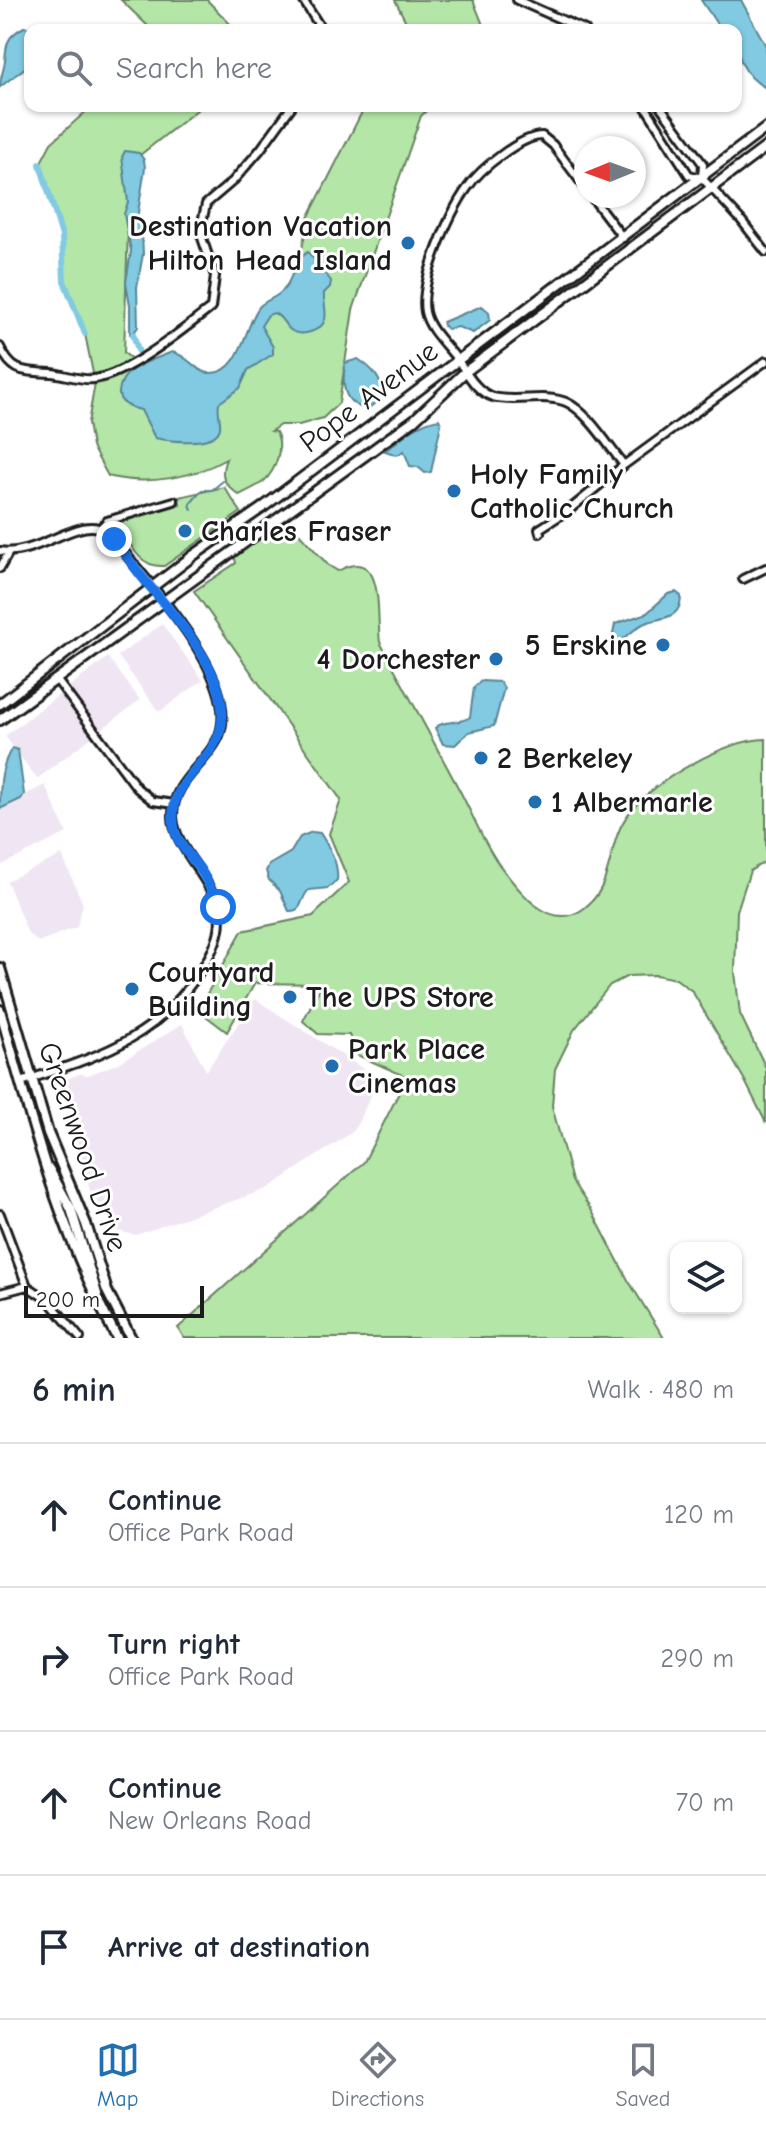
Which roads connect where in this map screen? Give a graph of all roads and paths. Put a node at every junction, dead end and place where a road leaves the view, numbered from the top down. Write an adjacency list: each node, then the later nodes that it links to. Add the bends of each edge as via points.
1 (303, 0): 3 (street)
2 (517, 0): 4 (street)
3 (319, 24)
4 (571, 24)
5 (288, 112): 16 (street, via 233,181 206,204 200,232 215,276 211,308 112,375 91,380 21,371 8,363)
6 (649, 112): 11 (street, via 689,175)
7 (664, 112): 11 (street, via 703,164)
8 (766, 128): 11 (main road, Pope Avenue)
9 (766, 147): 12 (main road, Pope Avenue)
10 (574, 173): 17 (street, via 542,136 528,138 472,182 458,203 424,300 428,320)
11 (702, 178): 12 (street); 14 (main road, Pope Avenue)
12 (712, 188): 15 (street); 19 (main road, Pope Avenue)
13 (600, 208): 14 (street)
14 (623, 238): 17 (main road, Pope Avenue)
15 (766, 252)
16 (0, 347)
17 (458, 361): 19 (street); 20 (main road, Pope Avenue)
18 (766, 361): 21 (street)
19 (465, 372): 21 (street, via 493,397 569,404); 22 (main road, Pope Avenue, via 414,420)
20 (321, 463): 22 (main road); 31 (main road, Pope Avenue)
21 (624, 465): 25 (street)
22 (332, 479): 32 (main road, Pope Avenue)
23 (174, 501): 24 (street, via 107,521)
24 (100, 528): 27 (street, via 87,527); 31 (street)
25 (540, 533)
26 (0, 551): 27 (street)
27 (9, 552): 28 (street)
28 (0, 568)
29 (766, 568): 30 (street)
30 (743, 579)
31 (151, 588): 32 (street); 34 (main road, Pope Avenue)
32 (162, 601): 33 (main road, Pope Avenue); 38 (street, via 208,664 222,719 218,738 181,785)
33 (56, 679): 35 (main road, Pope Avenue); 38 (street, via 137,788 153,801)
34 (0, 704)
35 (13, 712): 36 (main road, Pope Avenue); 37 (main road)
36 (0, 720)
37 (0, 727)
38 (174, 804): 41 (street, via 176,836 204,875 218,907 218,932 209,956 174,1006 148,1029 91,1058)
39 (0, 968): 41 (main road, Greenwood Drive)
40 (0, 1010): 42 (main road, Greenwood Drive)
41 (32, 1078): 42 (street); 48 (main road, Greenwood Drive, via 107,1291)
42 (21, 1082): 43 (main road, Greenwood Drive)
43 (43, 1163): 47 (main road, Greenwood Drive, via 64,1226); 47 (main road, Greenwood Drive, via 71,1209)
44 (0, 1214): 45 (street)
45 (27, 1286): 46 (street); 49 (street, via 48,1300)
46 (0, 1293)
47 (108, 1321): 50 (main road, Greenwood Drive)
48 (129, 1337)
49 (80, 1338)
50 (117, 1338)

